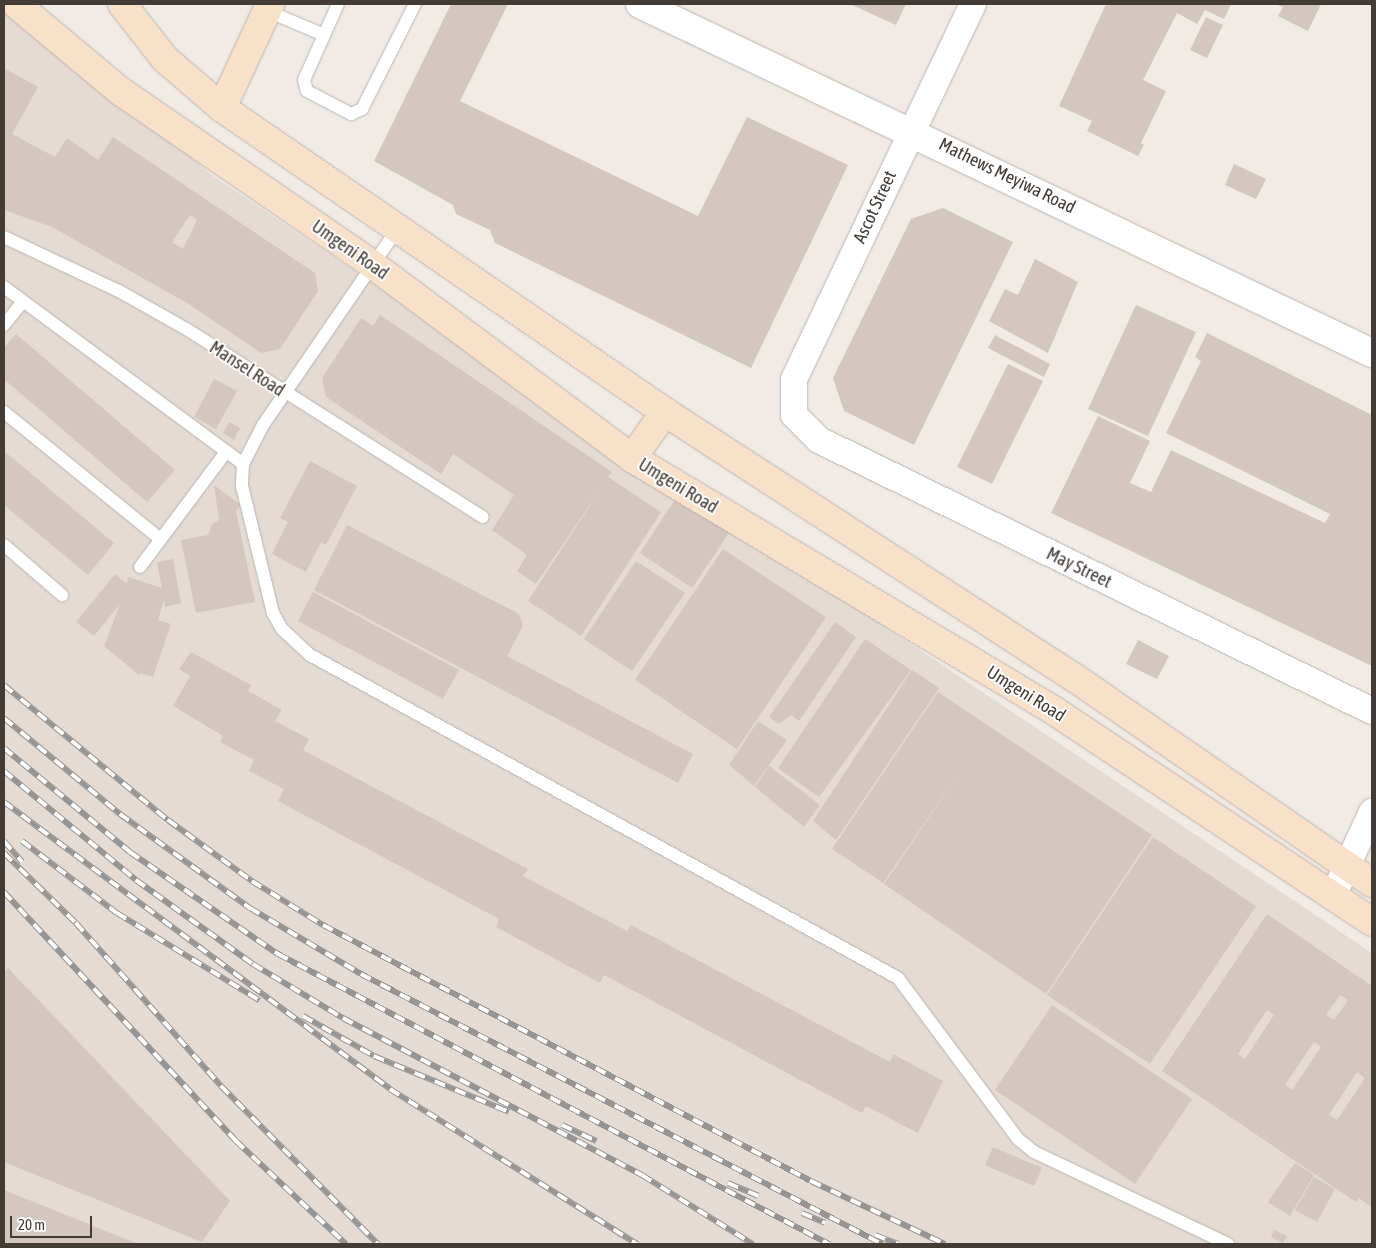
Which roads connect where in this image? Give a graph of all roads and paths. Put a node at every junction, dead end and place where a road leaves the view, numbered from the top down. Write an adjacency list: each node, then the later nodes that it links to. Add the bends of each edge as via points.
1 (16, 4): 13 (main road, Umgeni Road, via 120,91)
2 (122, 4): 9 (main road, via 165,59)
3 (338, 4): 8 (lane)
4 (415, 4): 8 (lane, via 362,109 351,114 307,91 304,80)
5 (640, 4): 10 (street, Mathews Meyiwa Road)
6 (973, 4): 10 (street, Ascot Street)
7 (268, 7): 8 (lane); 9 (main road)
8 (322, 34)
9 (222, 108): 11 (main road)
10 (911, 130): 17 (street, Mathews Meyiwa Road); 21 (street, Ascot Street, via 794,380)
11 (398, 228): 13 (lane); 20 (main road)
12 (4, 237): 18 (lane, Mansel Road, via 119,291 188,330)
13 (373, 265): 18 (lane); 23 (main road, Umgeni Road)
14 (4, 287): 15 (lane)
15 (22, 303): 16 (lane); 22 (lane)
16 (4, 325)
17 (1372, 353)
18 (284, 393): 24 (lane); 25 (lane, Mansel Road)
19 (4, 412): 26 (lane)
20 (665, 412): 23 (main road); 30 (main road)
21 (794, 414): 32 (street, May Street, via 819,440)
22 (226, 452): 24 (lane); 26 (lane)
23 (632, 458): 31 (main road, Umgeni Road)
24 (243, 464): 42 (lane, via 242,486 273,613 293,643 898,978 1018,1139 1034,1152)
25 (483, 517)
26 (160, 539): 28 (lane)
27 (4, 545): 29 (lane)
28 (140, 567)
29 (62, 595)
30 (1075, 678): 31 (main road); 33 (main road)
31 (1053, 710): 34 (main road, Umgeni Road)
32 (1372, 710)
33 (1174, 748): 34 (main road); 35 (main road)
34 (1154, 778): 37 (main road, Umgeni Road)
35 (1244, 796): 37 (main road); 38 (main road)
36 (1372, 812): 38 (street)
37 (1224, 824): 40 (main road, Umgeni Road)
38 (1347, 866): 39 (main road); 40 (street)
39 (1372, 883)
40 (1332, 896): 41 (main road, Umgeni Road)
41 (1372, 922)
42 (1228, 1244)

